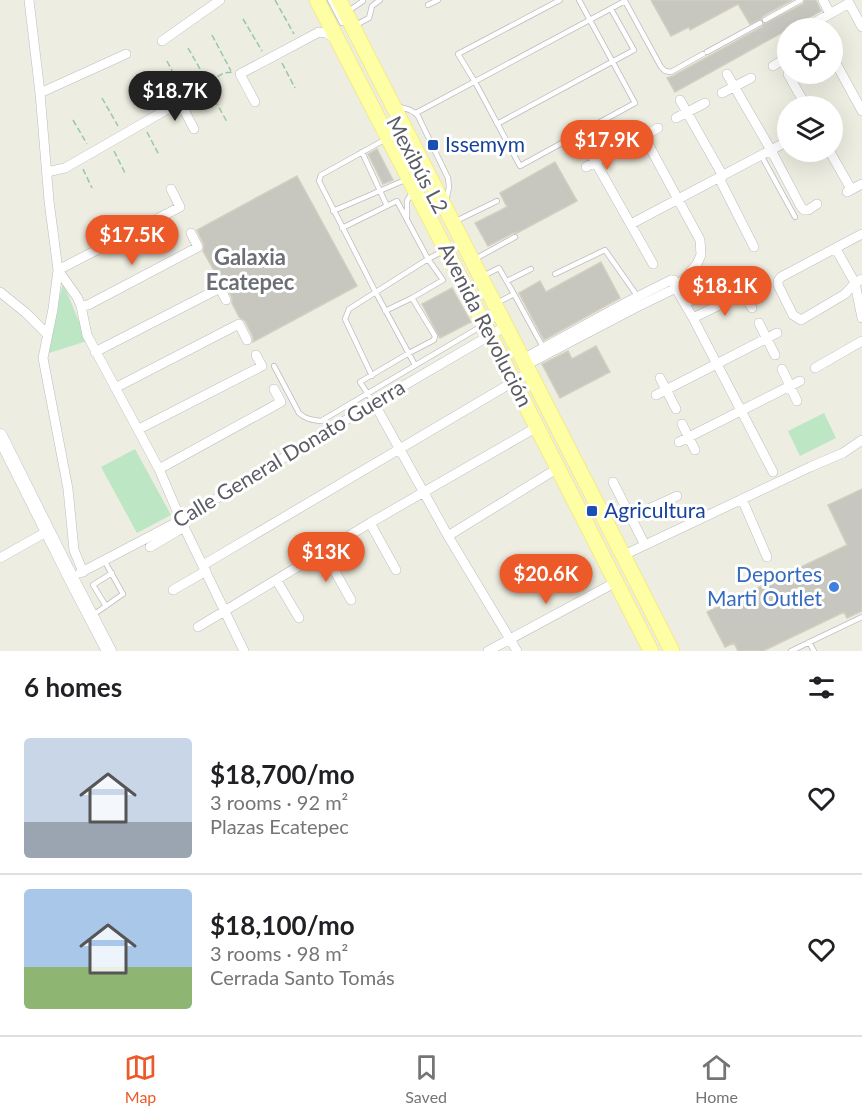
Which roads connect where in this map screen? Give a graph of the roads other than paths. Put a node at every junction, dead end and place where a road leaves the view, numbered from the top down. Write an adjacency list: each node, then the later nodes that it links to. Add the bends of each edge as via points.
1 (29, 0): 29 (street)
2 (220, 0): 21 (street)
3 (363, 0): 13 (lane)
4 (380, 0): 20 (lane, via 372,6 369,18)
5 (438, 0): 12 (lane)
6 (560, 0): 27 (lane, via 458,54)
7 (579, 0): 17 (lane)
8 (801, 0): 10 (lane, via 671,72 661,67)
9 (823, 0): 15 (street)
10 (624, 1): 14 (lane)
11 (323, 2): 19 (street); 20 (main road, Avenida Revolución); 98 (lane, Mexibús L2)
12 (428, 5)
13 (342, 6): 20 (main road, Avenida Revolución)
14 (611, 9): 17 (lane); 23 (lane, via 634,50)
15 (830, 14): 16 (street); 18 (street, via 849,3)
16 (823, 18)
17 (590, 20): 23 (lane); 27 (lane)
18 (862, 27)
19 (319, 32): 20 (street); 32 (street, via 236,72)
20 (346, 33): 34 (main road, Avenida Revolución); 42 (main road, Avenida Revolución)
21 (162, 41)
22 (126, 54): 29 (street)
23 (613, 63): 39 (lane); 39 (lane, via 635,103 519,166)
24 (727, 74): 28 (street)
25 (843, 76): 35 (street)
26 (751, 78): 28 (street)
27 (475, 81): 37 (lane); 39 (lane)
28 (734, 87): 30 (street); 44 (street)
29 (40, 93): 51 (street)
30 (722, 93)
31 (680, 100): 36 (street)
32 (255, 102)
33 (705, 103): 36 (street)
34 (392, 110): 37 (lane); 61 (main road, Avenida Revolución); 98 (lane, Mexibús L2)
35 (862, 111)
36 (688, 112): 38 (street); 52 (street)
37 (416, 113): 61 (lane, via 448,178)
38 (676, 118)
39 (497, 124)
40 (658, 128): 57 (street, via 639,136)
41 (194, 129): 51 (street, via 180,102 65,168)
42 (388, 138): 46 (lane); 53 (main road, Avenida Revolución)
43 (777, 147): 44 (street)
44 (771, 150): 47 (street); 59 (street, via 801,207 808,210)
45 (615, 151): 48 (street)
46 (362, 152): 56 (lane); 62 (lane, via 321,175 319,182)
47 (761, 155): 52 (street); 63 (lane)
48 (594, 159): 50 (street); 66 (street)
49 (835, 162): 54 (street, via 849,191)
50 (586, 167)
51 (47, 172): 78 (street)
52 (721, 177): 57 (street); 71 (street)
53 (412, 183): 56 (lane); 64 (lane); 72 (main road, Avenida Revolución)
54 (862, 184)
55 (171, 189): 78 (street, via 180,207)
56 (380, 191): 60 (lane); 62 (lane)
57 (679, 200): 66 (street); 84 (street, via 700,240 701,255 683,280)
58 (496, 201): 65 (lane)
59 (817, 204)
60 (387, 207): 64 (lane, via 397,201); 67 (lane)
61 (445, 207): 65 (main road, Avenida Revolución)
62 (333, 211): 67 (lane)
63 (795, 217)
64 (406, 219): 74 (lane)
65 (454, 224): 75 (main road, Avenida Revolución)
66 (631, 224): 76 (street)
67 (342, 228): 85 (lane)
68 (191, 233): 92 (street, via 198,247)
69 (862, 234): 73 (street)
70 (515, 237): 75 (lane)
71 (754, 247)
72 (446, 249): 74 (lane); 98 (main road, Avenida Revolución)
73 (836, 249): 83 (street); 83 (street, via 778,281 797,318 845,294)
74 (428, 259): 85 (lane); 89 (lane, via 443,280)
75 (472, 261): 81 (main road, Avenida Revolución)
76 (653, 264)
77 (531, 269): 82 (lane)
78 (58, 270): 92 (street); 101 (street)
79 (752, 273): 91 (lane)
80 (555, 274): 88 (lane, via 605,250)
81 (481, 278): 82 (lane, via 500,268); 98 (main road, Avenida Revolución)
82 (507, 281): 87 (lane)
83 (859, 281): 97 (street)
84 (674, 284): 88 (street); 91 (street); 94 (street)
85 (375, 291): 95 (lane); 116 (lane, via 349,309 345,319)
86 (0, 292): 101 (street)
87 (514, 294): 98 (lane); 105 (lane)
88 (638, 297): 94 (street)
89 (412, 298): 95 (lane); 107 (lane, via 435,336)
90 (226, 300): 106 (street, via 220,288)
91 (686, 305): 96 (street)
92 (81, 306): 106 (street)
93 (752, 308): 96 (street, via 744,293)
94 (621, 310): 105 (street); 115 (street)
95 (386, 311): 107 (lane)
96 (693, 318): 110 (street)
97 (862, 318)
98 (495, 323): 111 (lane); 115 (main road, Avenida Revolución); 115 (main road, Avenida Revolución); 126 (street, Calle General Donato Guerra)
99 (759, 323): 102 (street)
100 (777, 333): 102 (street)
101 (47, 334): 159 (street, via 43,358 68,489)
102 (767, 338): 109 (street); 110 (street)
103 (247, 340): 120 (street, via 239,324)
104 (862, 341): 113 (street)
105 (544, 349): 115 (street)
106 (95, 352): 120 (street)
107 (409, 353): 111 (lane); 116 (lane)
108 (256, 355): 131 (street, via 262,366)
109 (775, 355)
110 (717, 363): 122 (street); 128 (street)
111 (415, 365): 123 (lane)
112 (273, 366): 123 (lane, via 298,413 312,420 321,421)
113 (815, 368)
114 (782, 369): 119 (street)
115 (523, 372): 130 (main road, Avenida Revolución); 135 (street); 152 (main road, Avenida Revolución); 160 (lane); 160 (lane)
116 (372, 376): 123 (lane, via 360,382)
117 (660, 378): 122 (street)
118 (800, 381): 119 (street)
119 (790, 386): 125 (street); 128 (street)
120 (116, 388): 131 (street)
121 (274, 389): 138 (street, via 281,402)
122 (666, 389): 124 (street); 127 (street)
123 (367, 393): 126 (lane)
124 (656, 394)
125 (797, 401)
126 (374, 403): 135 (street); 145 (street, Calle General Donato Guerra)
127 (675, 409)
128 (741, 410): 133 (street); 139 (street)
129 (682, 424): 133 (street)
130 (537, 427): 137 (main road, Avenida Revolución); 141 (street)
131 (139, 429): 138 (street)
132 (0, 436): 147 (main road)
133 (683, 439): 136 (street)
134 (862, 440): 143 (street, via 843,453)
135 (401, 449): 141 (street); 156 (street)
136 (694, 450)
137 (558, 468): 148 (street); 160 (main road, Avenida Revolución)
138 (159, 469): 145 (street)
139 (773, 472)
140 (613, 482): 144 (street)
141 (423, 493): 146 (street); 148 (street)
142 (677, 496): 144 (street)
143 (742, 499): 149 (street); 153 (street)
144 (631, 517): 149 (street)
145 (183, 523): 150 (street); 155 (street, Calle General Donato Guerra); 156 (street)
146 (370, 523): 151 (street); 157 (street)
147 (48, 531): 154 (street); 159 (main road)
148 (448, 536): 170 (street)
149 (645, 545): 152 (street)
150 (150, 547)
151 (324, 552): 161 (street); 163 (street)
152 (624, 555): 160 (main road, Avenida Revolución)
153 (767, 557)
154 (0, 558)
155 (104, 560): 158 (lane); 159 (street, Calle General Donato Guerra)
156 (205, 568): 162 (street); 165 (street)
157 (396, 570)
158 (112, 573): 164 (lane, via 123,594); 164 (lane, via 93,585)
159 (77, 575): 166 (main road)
160 (625, 578): 170 (street); 176 (main road, Avenida Revolución); 177 (lane); 178 (main road, Avenida Revolución)
161 (277, 580): 165 (street); 168 (street)
162 (173, 590)
163 (351, 600)
164 (106, 606): 166 (lane)
165 (224, 611): 169 (street); 173 (street)
166 (92, 616): 172 (main road)
167 (862, 616): 171 (lane)
168 (299, 618)
169 (198, 627)
170 (510, 639): 174 (street); 175 (street)
171 (809, 642): 179 (lane); 180 (lane)
172 (109, 651)
173 (244, 651)
174 (488, 651)
175 (517, 651)
176 (651, 651)
177 (656, 651)
178 (670, 651)
179 (790, 651)
180 (814, 651)

